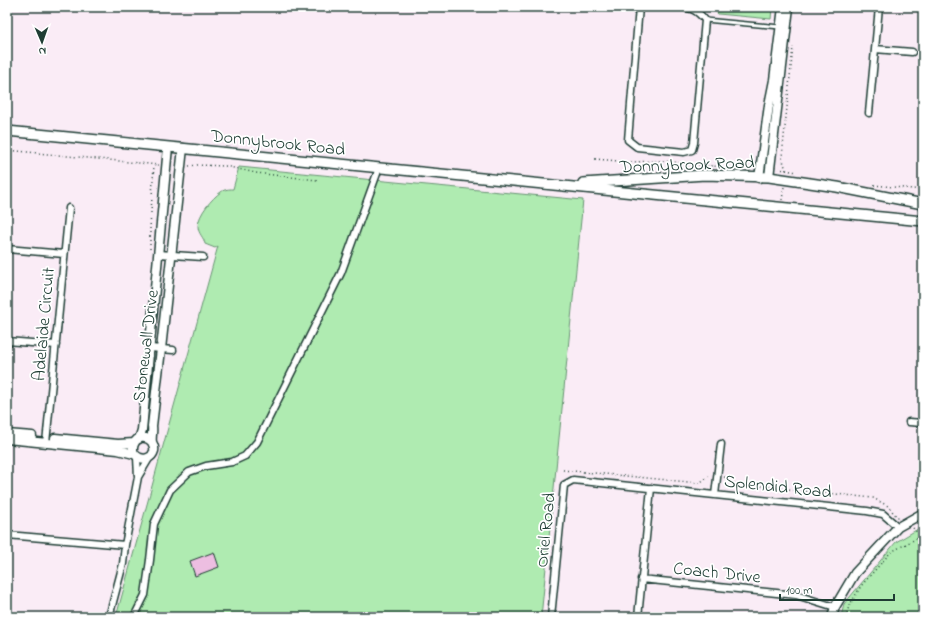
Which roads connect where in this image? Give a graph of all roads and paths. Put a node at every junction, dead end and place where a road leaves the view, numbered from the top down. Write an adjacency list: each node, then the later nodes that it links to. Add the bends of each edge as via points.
1 (640, 7): 6 (street, via 628,140 637,146 684,152 692,150)
2 (680, 7): 6 (street, via 691,8 700,13)
3 (783, 7): 7 (street)
4 (789, 7): 20 (street)
5 (879, 7): 9 (street)
6 (705, 20): 7 (lane)
7 (780, 27): 19 (street)
8 (793, 47): 20 (path, via 782,158 786,170)
9 (875, 49): 10 (street); 11 (street)
10 (912, 52)
11 (869, 113)
12 (7, 131): 13 (main road, Donnybrook Road)
13 (168, 147): 14 (main road, Donnybrook Road); 27 (street, Stonewall Drive)
14 (183, 148): 17 (main road, Donnybrook Road); 28 (street, Stonewall Drive)
15 (595, 159): 16 (path, via 662,161)
16 (724, 167)
17 (379, 168): 21 (main road, Donnybrook Road); 60 (street, via 341,273 257,442 245,456 232,462 189,472 170,490 154,524 145,595)
18 (743, 168): 19 (path)
19 (760, 173): 20 (main road, Donnybrook Road); 21 (main road, Donnybrook Road)
20 (770, 173): 22 (main road, Donnybrook Road)
21 (546, 184): 24 (main road, Donnybrook Road)
22 (923, 204)
23 (69, 208): 26 (street, Adelaide Circuit)
24 (923, 221)
25 (7, 249): 26 (street)
26 (64, 254): 31 (street, Adelaide Circuit)
27 (158, 254): 28 (street); 32 (street, Stonewall Drive)
28 (171, 255): 29 (street); 33 (street, Stonewall Drive)
29 (203, 257)
30 (7, 340): 31 (street)
31 (56, 345): 39 (street, Adelaide Circuit)
32 (150, 348): 33 (street); 40 (street, Stonewall Drive, via 142,430)
33 (162, 349): 34 (street); 41 (street, Stonewall Drive)
34 (173, 350)
35 (909, 422): 36 (street)
36 (923, 423)
37 (7, 434): 39 (street)
38 (7, 439): 39 (street)
39 (47, 440): 40 (street, via 118,444); 43 (street, via 118,450)
40 (137, 441): 41 (street, via 146,438); 43 (street, via 133,450)
41 (152, 442): 44 (street, via 155,448)
42 (721, 444): 47 (street)
43 (135, 455): 44 (street, via 143,459); 46 (street)
44 (150, 457): 46 (street)
45 (563, 470): 47 (path, via 699,483 710,475)
46 (138, 476): 56 (street)
47 (718, 476): 49 (street); 51 (path, via 727,478 731,483 873,498 888,506 897,517 904,517)
48 (651, 488): 49 (street, Splendid Road); 57 (street); 61 (street, Oriel Road, via 573,480 564,485)
49 (716, 495): 52 (street, Splendid Road, via 867,511 883,514)
50 (923, 513): 51 (street)
51 (908, 522): 52 (street); 55 (path)
52 (898, 527): 58 (street, via 855,573)
53 (7, 535): 56 (street)
54 (923, 535): 55 (path)
55 (920, 536): 64 (path, via 891,552 861,586 849,606)
56 (125, 545): 59 (street, via 123,564)
57 (641, 579): 58 (street, Coach Drive, via 796,595); 62 (street)
58 (835, 607): 63 (street)
59 (109, 617)
60 (134, 617)
61 (551, 617)
62 (638, 617)
63 (832, 617)
64 (846, 617)

